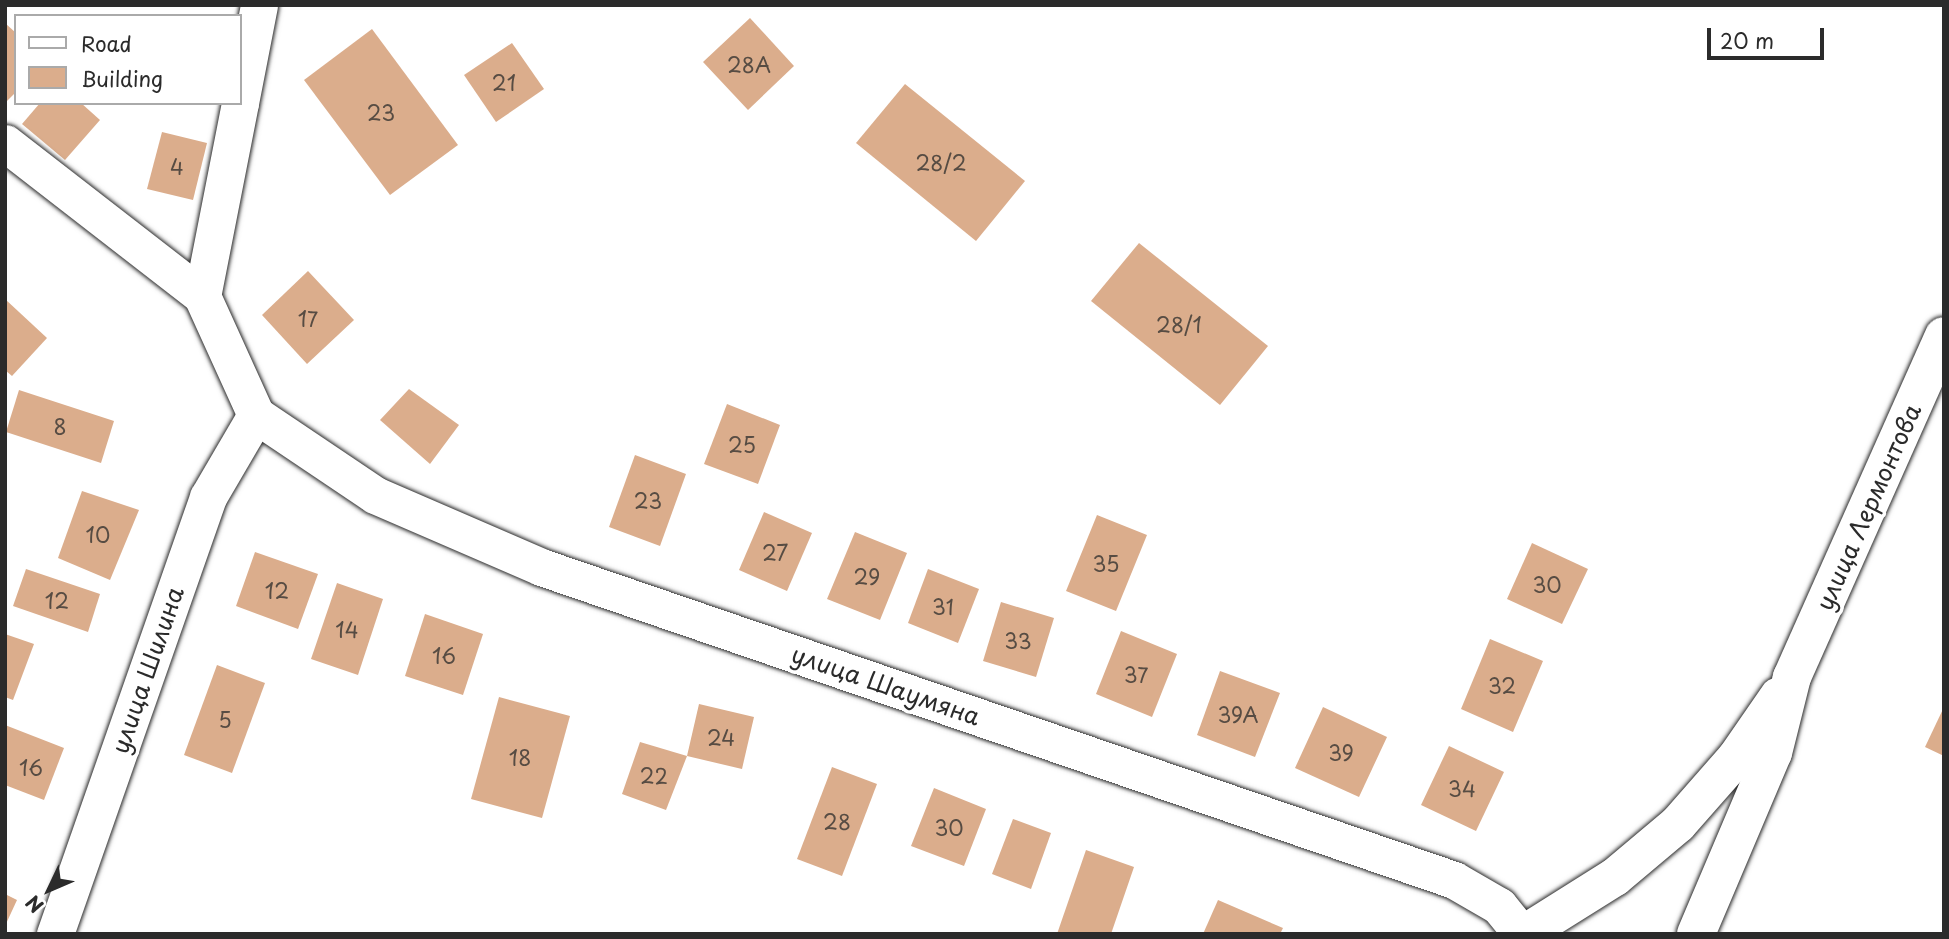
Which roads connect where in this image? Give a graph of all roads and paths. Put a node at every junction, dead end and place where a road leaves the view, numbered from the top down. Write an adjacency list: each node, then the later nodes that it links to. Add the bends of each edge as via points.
1 (259, 5): 2 (street)
2 (242, 93)
3 (240, 105): 5 (street)
4 (5, 143): 5 (street)
5 (202, 296): 7 (street)
6 (1944, 336): 8 (main road, улица Лермонтова)
7 (256, 415): 9 (street, улица Шилина, via 208,497); 10 (street, улица Шаумяна, via 375,495 541,567 1454,880 1499,906)
8 (1792, 677): 10 (main road, улица Лермонтова, via 1736,758 1678,824 1615,877); 11 (main road, улица Лермонтова, via 1773,753)
9 (55, 934)
10 (1523, 934)
11 (1696, 934)

